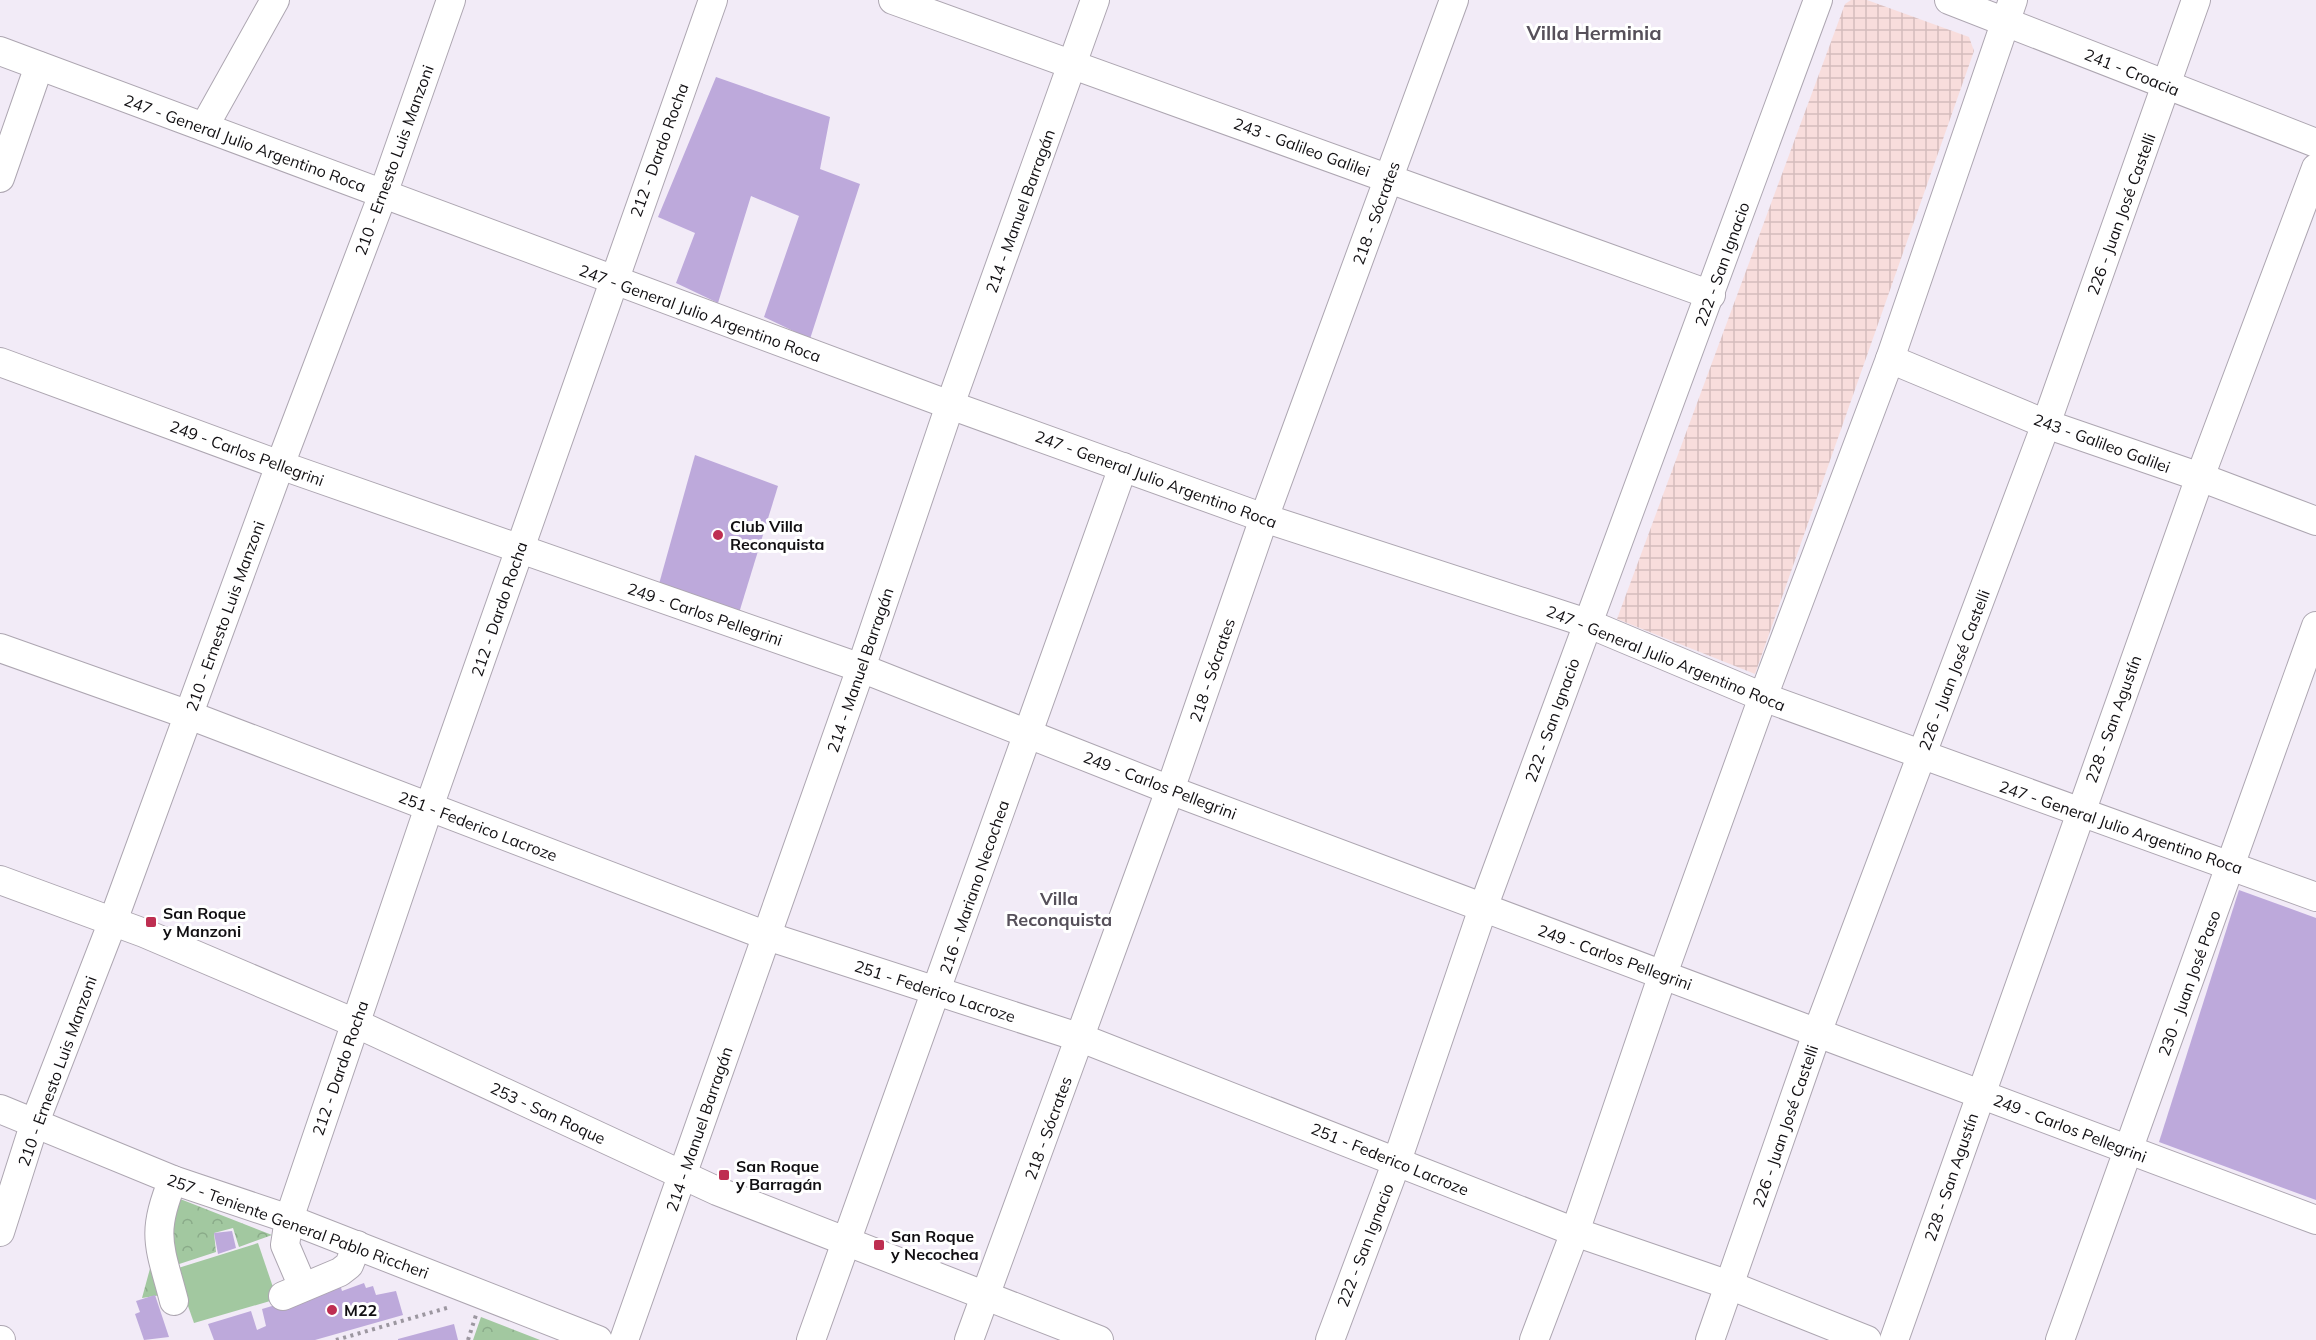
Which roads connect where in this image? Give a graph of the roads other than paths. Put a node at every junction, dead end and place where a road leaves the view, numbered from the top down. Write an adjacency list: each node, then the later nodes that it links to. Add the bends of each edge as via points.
1 (275, 0): 15 (street)
2 (452, 0): 20 (street, 210 - Ernesto Luis Manzoni)
3 (713, 0): 21 (street, 212 - Dardo Rocha)
4 (893, 0): 12 (street, 243 - Galileo Galilei)
5 (1095, 0): 12 (street, 214 - Manuel Barragán)
6 (1454, 0): 19 (street, 218 - Sócrates)
7 (1818, 0): 22 (street, 222 - San Ignacio)
8 (1948, 0): 10 (street, 241 - Croacia)
9 (2196, 0): 14 (street, 226 - Juan José Castelli)
10 (2009, 11): 14 (street, 241 - Croacia); 23 (street)
11 (0, 51): 13 (street, 247 - General Julio Argentino Roca)
12 (1073, 64): 19 (street, 243 - Galileo Galilei); 25 (street, 214 - Manuel Barragán)
13 (39, 66): 15 (street, 247 - General Julio Argentino Roca); 18 (street)
14 (2167, 86): 16 (street, 241 - Croacia); 26 (street, 226 - Juan José Castelli)
15 (204, 128): 20 (street, 247 - General Julio Argentino Roca)
16 (2316, 143)
17 (2316, 168): 29 (street, 228 - San Agustín)
18 (0, 177)
19 (1388, 178): 22 (street, 243 - Galileo Galilei); 30 (street, 218 - Sócrates)
20 (383, 194): 21 (street, 247 - General Julio Argentino Roca); 27 (street, 210 - Ernesto Luis Manzoni)
21 (613, 280): 25 (street, 247 - General Julio Argentino Roca); 32 (street, 212 - Dardo Rocha)
22 (1711, 295): 33 (street, 222 - San Ignacio)
23 (1890, 359): 26 (street, 243 - Galileo Galilei); 37 (street)
24 (0, 362): 27 (street, 249 - Carlos Pellegrini)
25 (950, 405): 28 (street, 247 - General Julio Argentino Roca); 36 (street, 214 - Manuel Barragán)
26 (2046, 424): 29 (street, 243 - Galileo Galilei); 40 (street, 226 - Juan José Castelli)
27 (280, 465): 32 (street, 249 - Carlos Pellegrini); 38 (street, 210 - Ernesto Luis Manzoni)
28 (1123, 467): 30 (street, 247 - General Julio Argentino Roca); 39 (street, 216 - Mariano Necochea)
29 (2200, 477): 31 (street, 243 - Galileo Galilei); 43 (street, 228 - San Agustín)
30 (1264, 518): 33 (street, 247 - General Julio Argentino Roca); 41 (street, 218 - Sócrates)
31 (2316, 521)
32 (520, 550): 36 (street, 249 - Carlos Pellegrini); 42 (street, 212 - Dardo Rocha)
33 (1587, 623): 37 (street, 247 - General Julio Argentino Roca); 47 (street, 222 - San Ignacio)
34 (2313, 644): 44 (street, 230 - Juan José Paso)
35 (0, 648): 38 (street, 251 - Federico Lacroze)
36 (861, 668): 39 (street, 249 - Carlos Pellegrini); 49 (street, 214 - Manuel Barragán)
37 (1763, 698): 40 (street, 247 - General Julio Argentino Roca); 50 (street)
38 (189, 715): 42 (street, 251 - Federico Lacroze); 48 (street, 210 - Ernesto Luis Manzoni)
39 (1028, 734): 41 (street, 249 - Carlos Pellegrini); 51 (street, 216 - Mariano Necochea)
40 (1922, 756): 43 (street, 247 - General Julio Argentino Roca); 53 (street, 226 - Juan José Castelli)
41 (1170, 790): 47 (street, 249 - Carlos Pellegrini); 54 (street, 218 - Sócrates)
42 (429, 807): 49 (street, 251 - Federico Lacroze); 52 (street, 212 - Dardo Rocha)
43 (2079, 812): 44 (street, 247 - General Julio Argentino Roca); 55 (street, 228 - San Agustín)
44 (2231, 865): 46 (street, 247 - General Julio Argentino Roca); 58 (street, 230 - Juan José Paso)
45 (0, 880): 48 (street, 253 - San Roque)
46 (2316, 897)
47 (1483, 908): 50 (street, 249 - Carlos Pellegrini); 59 (street, 222 - San Ignacio)
48 (113, 921): 52 (street, 253 - San Roque); 57 (street, 210 - Ernesto Luis Manzoni)
49 (767, 936): 51 (street, 251 - Federico Lacroze); 60 (street, 214 - Manuel Barragán)
50 (1663, 975): 53 (street, 249 - Carlos Pellegrini); 65 (street)
51 (937, 992): 54 (street, 251 - Federico Lacroze); 66 (street, 216 - Mariano Necochea)
52 (355, 1023): 60 (street, 253 - San Roque); 62 (street, 212 - Dardo Rocha)
53 (1817, 1033): 55 (street, 249 - Carlos Pellegrini); 68 (street, 226 - Juan José Castelli)
54 (1081, 1038): 59 (street, 251 - Federico Lacroze); 69 (street, 218 - Sócrates)
55 (1980, 1094): 58 (street, 249 - Carlos Pellegrini); 80 (street, 228 - San Agustín)
56 (0, 1109): 57 (street, 257 - Teniente General Pablo Riccheri)
57 (36, 1122): 61 (street, 257 - Teniente General Pablo Riccheri); 64 (street, 210 - Ernesto Luis Manzoni)
58 (2129, 1150): 63 (street, 249 - Carlos Pellegrini); 81 (street, 230 - Juan José Paso)
59 (1397, 1161): 65 (street, 251 - Federico Lacroze); 76 (street, 222 - San Ignacio)
60 (683, 1175): 66 (street, 253 - San Roque); 72 (street, 214 - Manuel Barragán)
61 (173, 1180): 62 (street, 257 - Teniente General Pablo Riccheri); 70 (street, via 159,1221 158,1239)
62 (289, 1219): 67 (street, 257 - Teniente General Pablo Riccheri); 67 (street, 212 - Dardo Rocha, via 285,1245 293,1292 340,1272 349,1265)
63 (2316, 1220)
64 (0, 1232)
65 (1575, 1232): 68 (street, 251 - Federico Lacroze); 77 (street)
66 (848, 1243): 69 (street, 253 - San Roque); 73 (street, 216 - Mariano Necochea)
67 (357, 1245): 71 (street, 257 - Teniente General Pablo Riccheri)
68 (1729, 1286): 78 (street, 226 - Juan José Castelli); 79 (street, 251 - Federico Lacroze)
69 (986, 1298): 74 (street, 218 - Sócrates); 75 (street, 253 - San Roque)
70 (174, 1301)
71 (598, 1340)
72 (624, 1340)
73 (811, 1340)
74 (969, 1340)
75 (1099, 1340)
76 (1330, 1340)
77 (1534, 1340)
78 (1710, 1340)
79 (1867, 1340)
80 (1894, 1340)
81 (2060, 1340)

